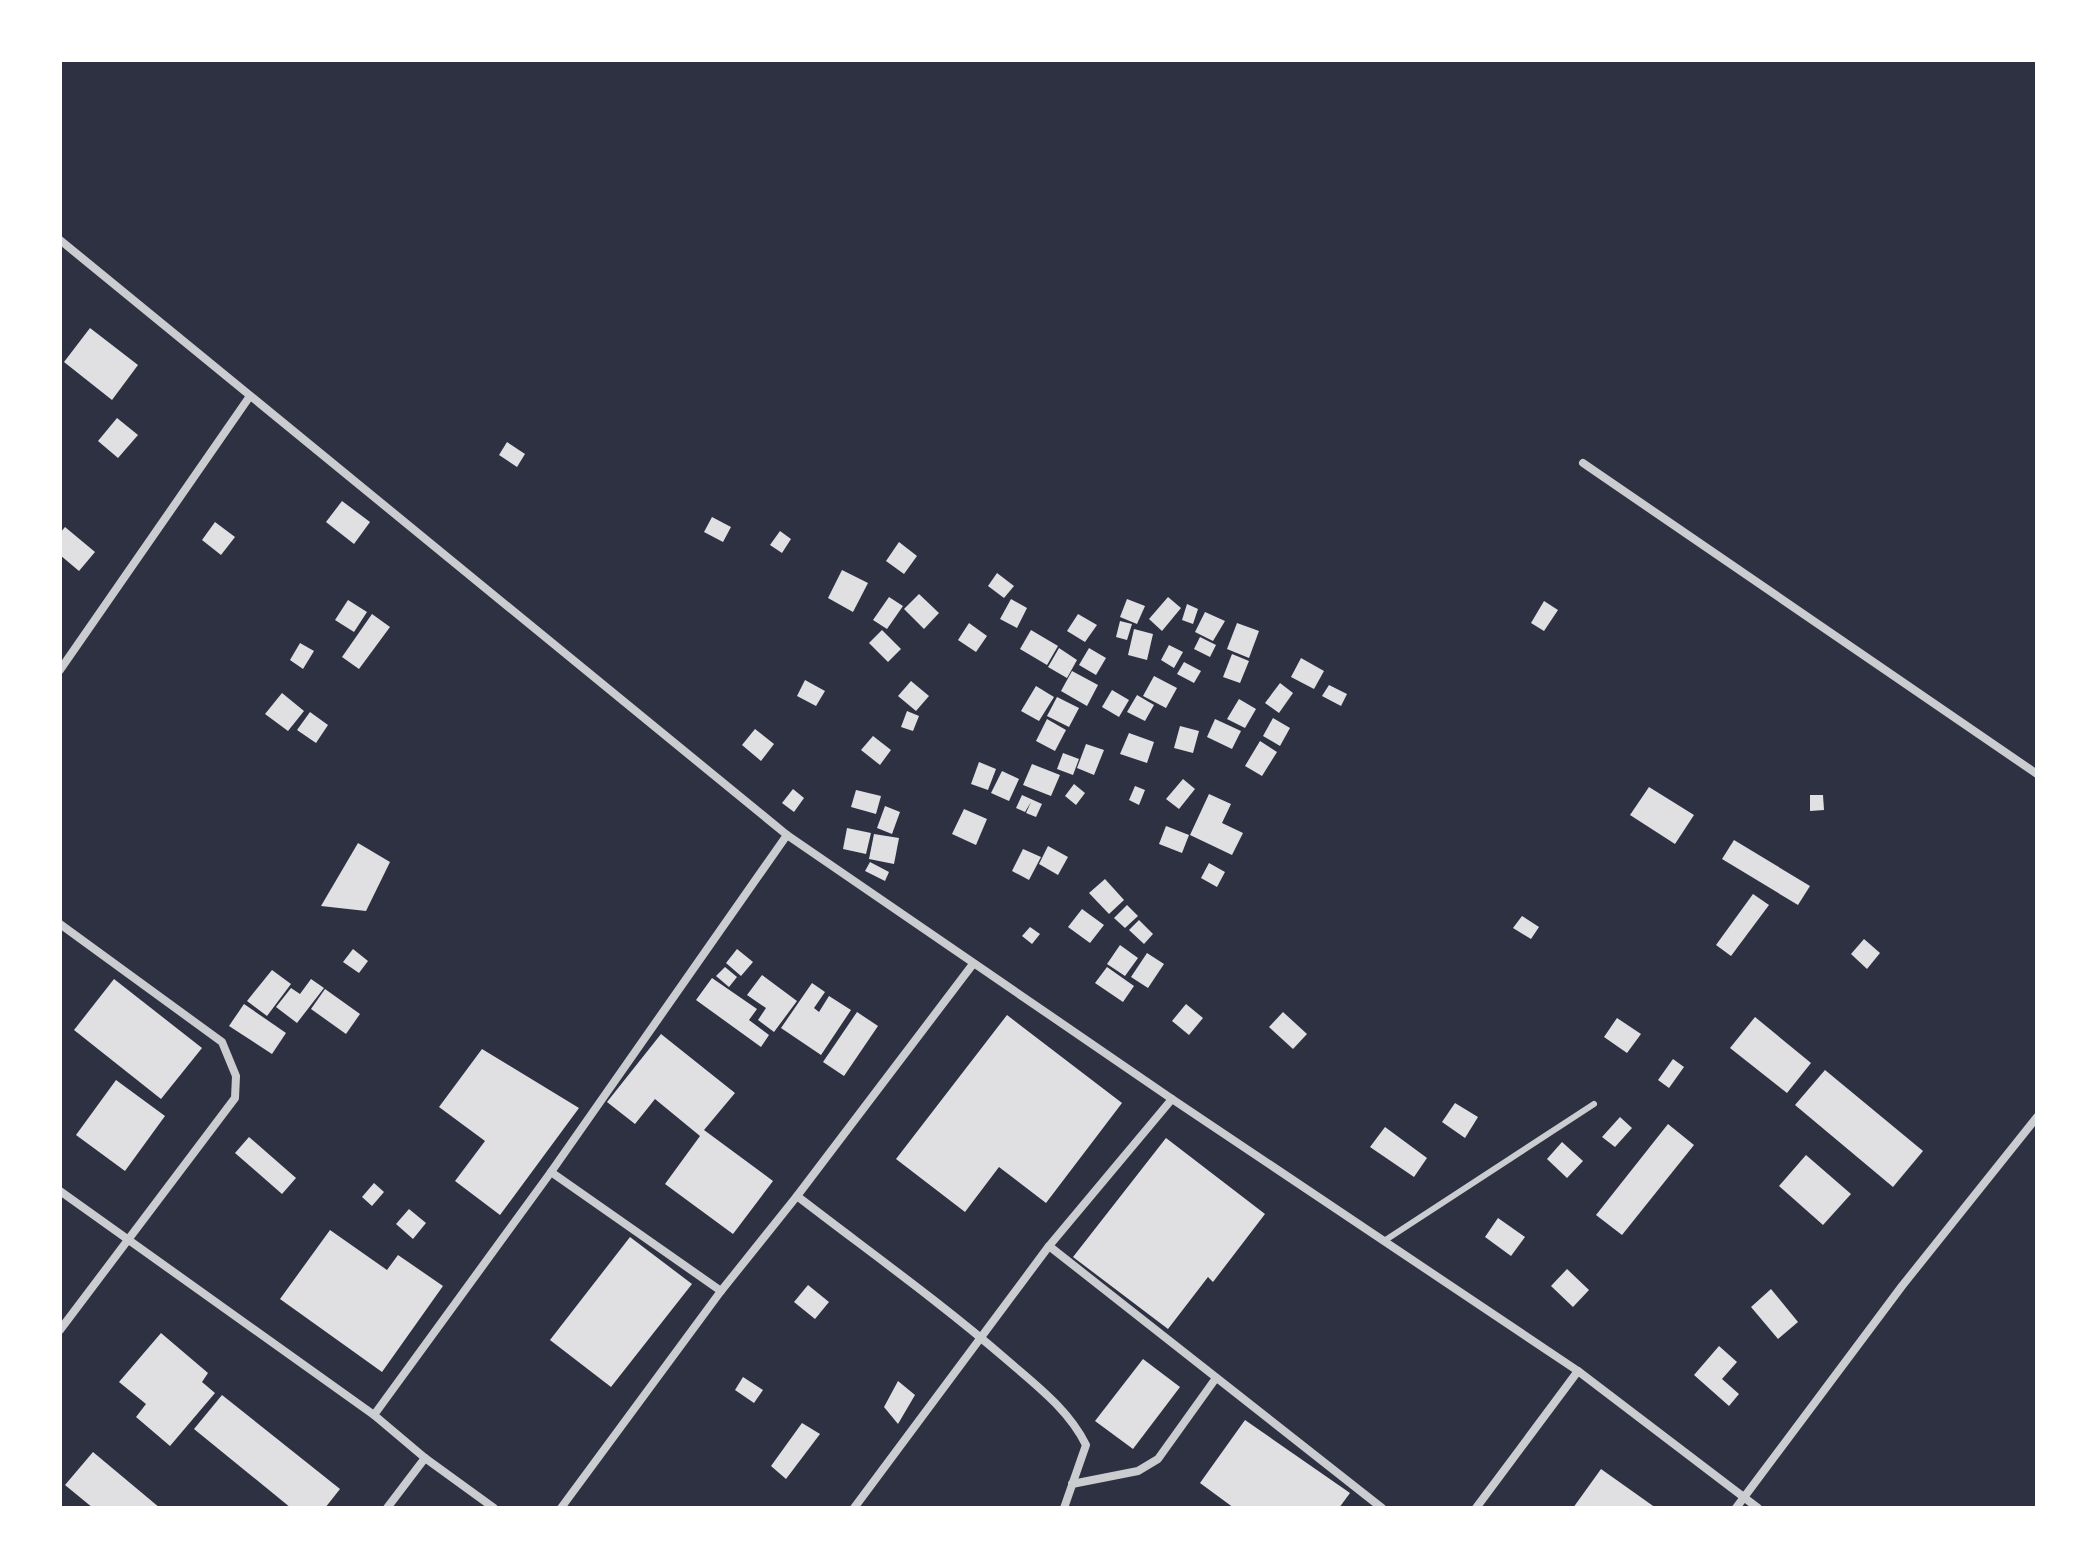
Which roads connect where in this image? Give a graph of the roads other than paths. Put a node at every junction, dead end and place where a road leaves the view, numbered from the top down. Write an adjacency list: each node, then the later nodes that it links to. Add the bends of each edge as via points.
1 (60, 240): 2 (street)
2 (250, 396): 4 (street); 6 (street)
3 (1583, 463): 5 (street)
4 (60, 670)
5 (2037, 774)
6 (787, 835): 8 (street); 12 (street)
7 (60, 924): 15 (street, via 222,1042 236,1076 235,1098)
8 (973, 964): 9 (street); 14 (street)
9 (1172, 1099): 16 (street); 17 (street)
10 (1594, 1104): 16 (lane)
11 (2037, 1117): 26 (street, via 1902,1286)
12 (551, 1172): 18 (street); 23 (street)
13 (60, 1191): 15 (street)
14 (797, 1196): 18 (street); 20 (street)
15 (129, 1241): 19 (street); 23 (street)
16 (1384, 1241): 21 (street)
17 (1049, 1246): 20 (street); 22 (street)
18 (721, 1291): 29 (street)
19 (60, 1330)
20 (981, 1338): 25 (street, via 1077,1427 1086,1445); 30 (street)
21 (1578, 1371): 26 (street); 33 (street)
22 (1216, 1378): 25 (street, via 1158,1459 1138,1471); 32 (street)
23 (374, 1415): 24 (street)
24 (425, 1458): 27 (street); 28 (street)
25 (1072, 1484): 31 (street)
26 (1745, 1497): 34 (street); 35 (street)
27 (387, 1508)
28 (494, 1508)
29 (561, 1508)
30 (854, 1508)
31 (1064, 1508)
32 (1382, 1508)
33 (1476, 1508)
34 (1736, 1508)
35 (1758, 1508)

